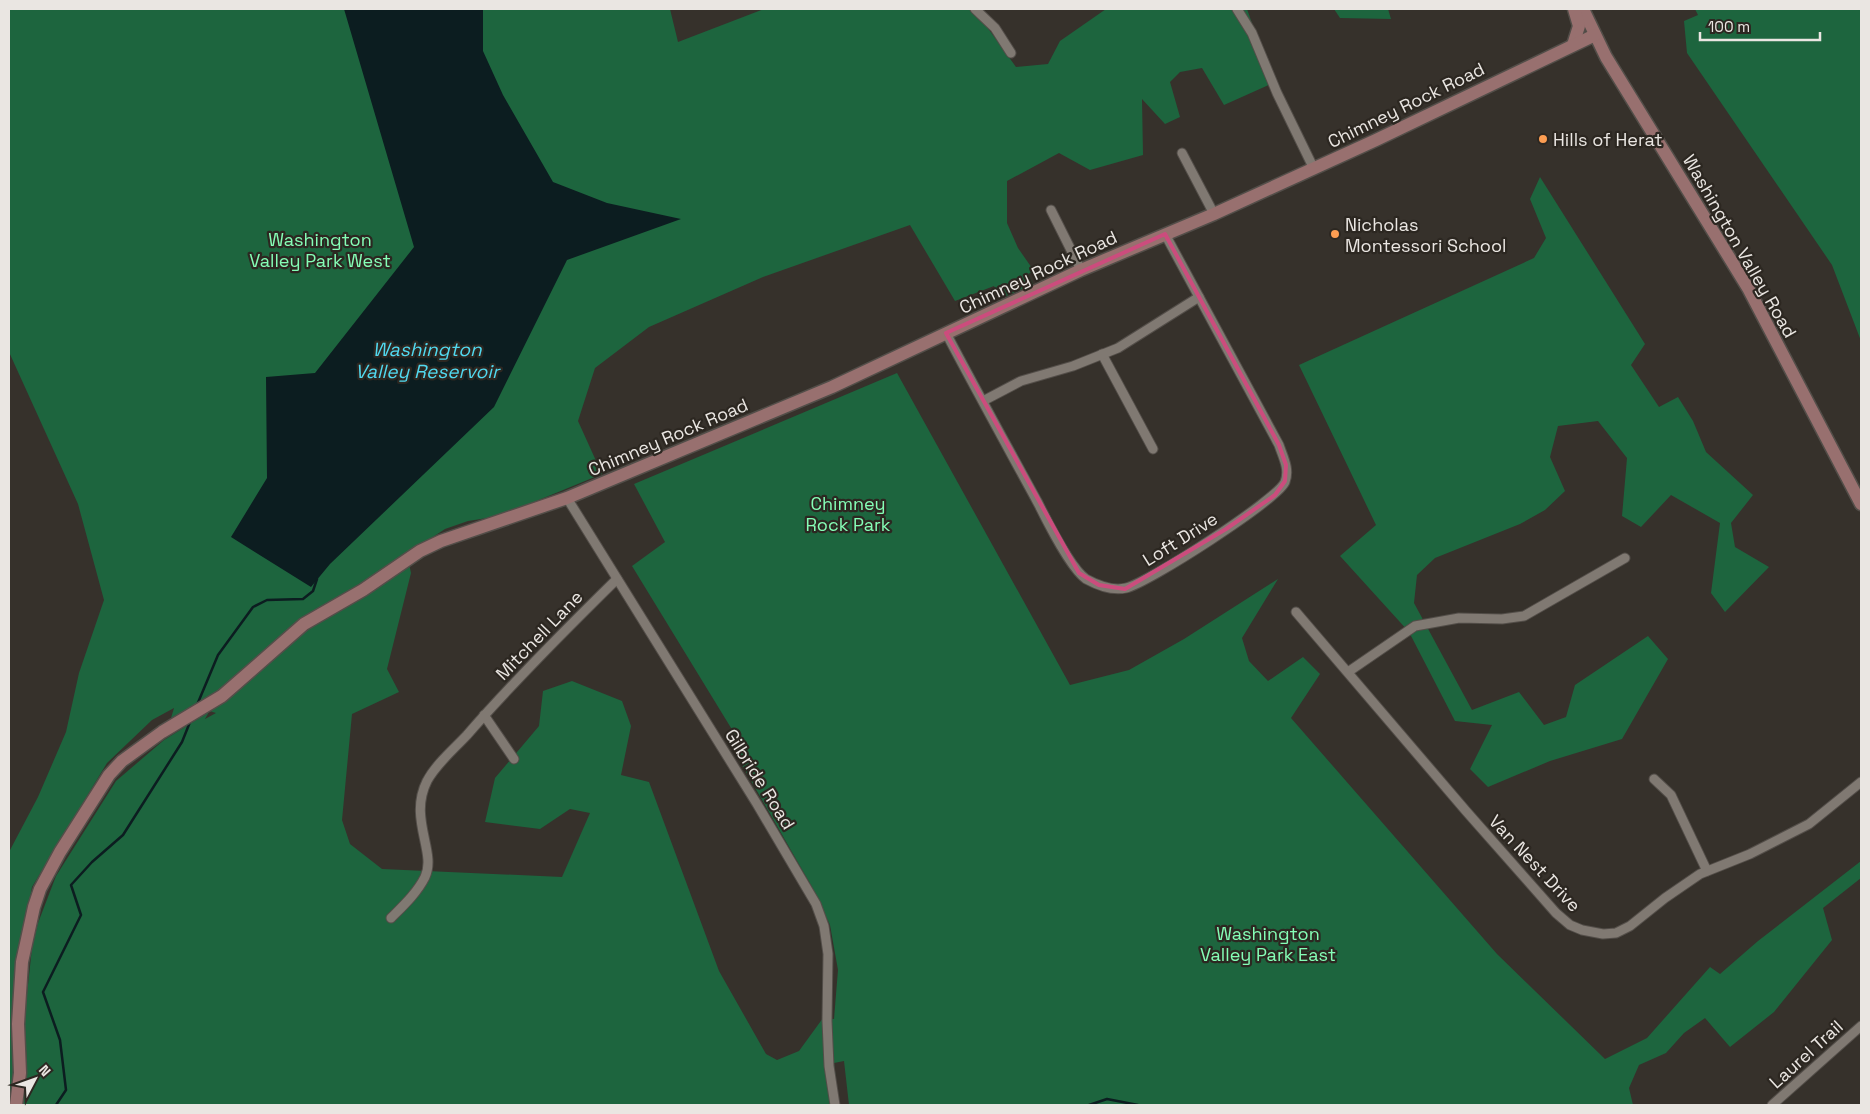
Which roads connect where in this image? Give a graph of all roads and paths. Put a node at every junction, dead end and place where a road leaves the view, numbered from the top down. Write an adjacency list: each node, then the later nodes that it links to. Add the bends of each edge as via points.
1 (975, 9): 7 (street, via 995,28)
2 (1236, 9): 9 (street, via 1252,33)
3 (1574, 9): 6 (street, via 1579,26)
4 (1583, 9): 5 (street, Washington Valley Road)
5 (1595, 35): 6 (street, Chimney Rock Road); 20 (street, Washington Valley Road, via 1748,288)
6 (1573, 45): 9 (street, Chimney Rock Road)
7 (1012, 54)
8 (1182, 153): 11 (street)
9 (1314, 169): 11 (street, Chimney Rock Road)
10 (1051, 210): 13 (street)
11 (1214, 214): 12 (street, Chimney Rock Road)
12 (1165, 234): 13 (street, Chimney Rock Road); 14 (street, Loft Drive)
13 (1081, 270): 15 (street, Chimney Rock Road)
14 (1198, 297): 16 (street, via 1118,348); 17 (street, Loft Drive, via 1279,445 1287,469 1285,481 1275,495 1260,506 1148,579 1125,589 1108,588 1079,573)
15 (946, 333): 17 (street, Loft Drive); 19 (street, Chimney Rock Road, via 832,387)
16 (1102, 354): 17 (street, via 1022,381); 18 (street)
17 (982, 402)
18 (1153, 449)
19 (567, 498): 22 (street, Gilbride Road); 33 (street, Chimney Rock Road, via 420,551 363,590 304,624 222,696 137,749 109,775 60,852 34,907 22,962 18,1024 20,1073)
20 (1861, 504)
21 (1625, 558): 24 (street, via 1524,616 1459,618 1415,626)
22 (617, 579): 25 (street, Mitchell Lane); 34 (street, Gilbride Road, via 816,904 824,926 828,954 829,1066)
23 (1296, 612): 24 (street, Van Nest Drive)
24 (1348, 672): 29 (street, Van Nest Drive, via 1472,819 1570,925 1603,934 1616,933)
25 (484, 715): 26 (street); 30 (street, Mitchell Lane, via 429,778 422,792 419,809 428,860 425,876)
26 (514, 759)
27 (1654, 779): 29 (street, via 1672,794)
28 (1861, 782): 29 (street, Van Nest Drive, via 1808,824 1750,854)
29 (1707, 871)
30 (391, 918)
31 (1861, 1026): 32 (street, Laurel Trail)
32 (1775, 1104)
33 (16, 1105)
34 (835, 1105)

